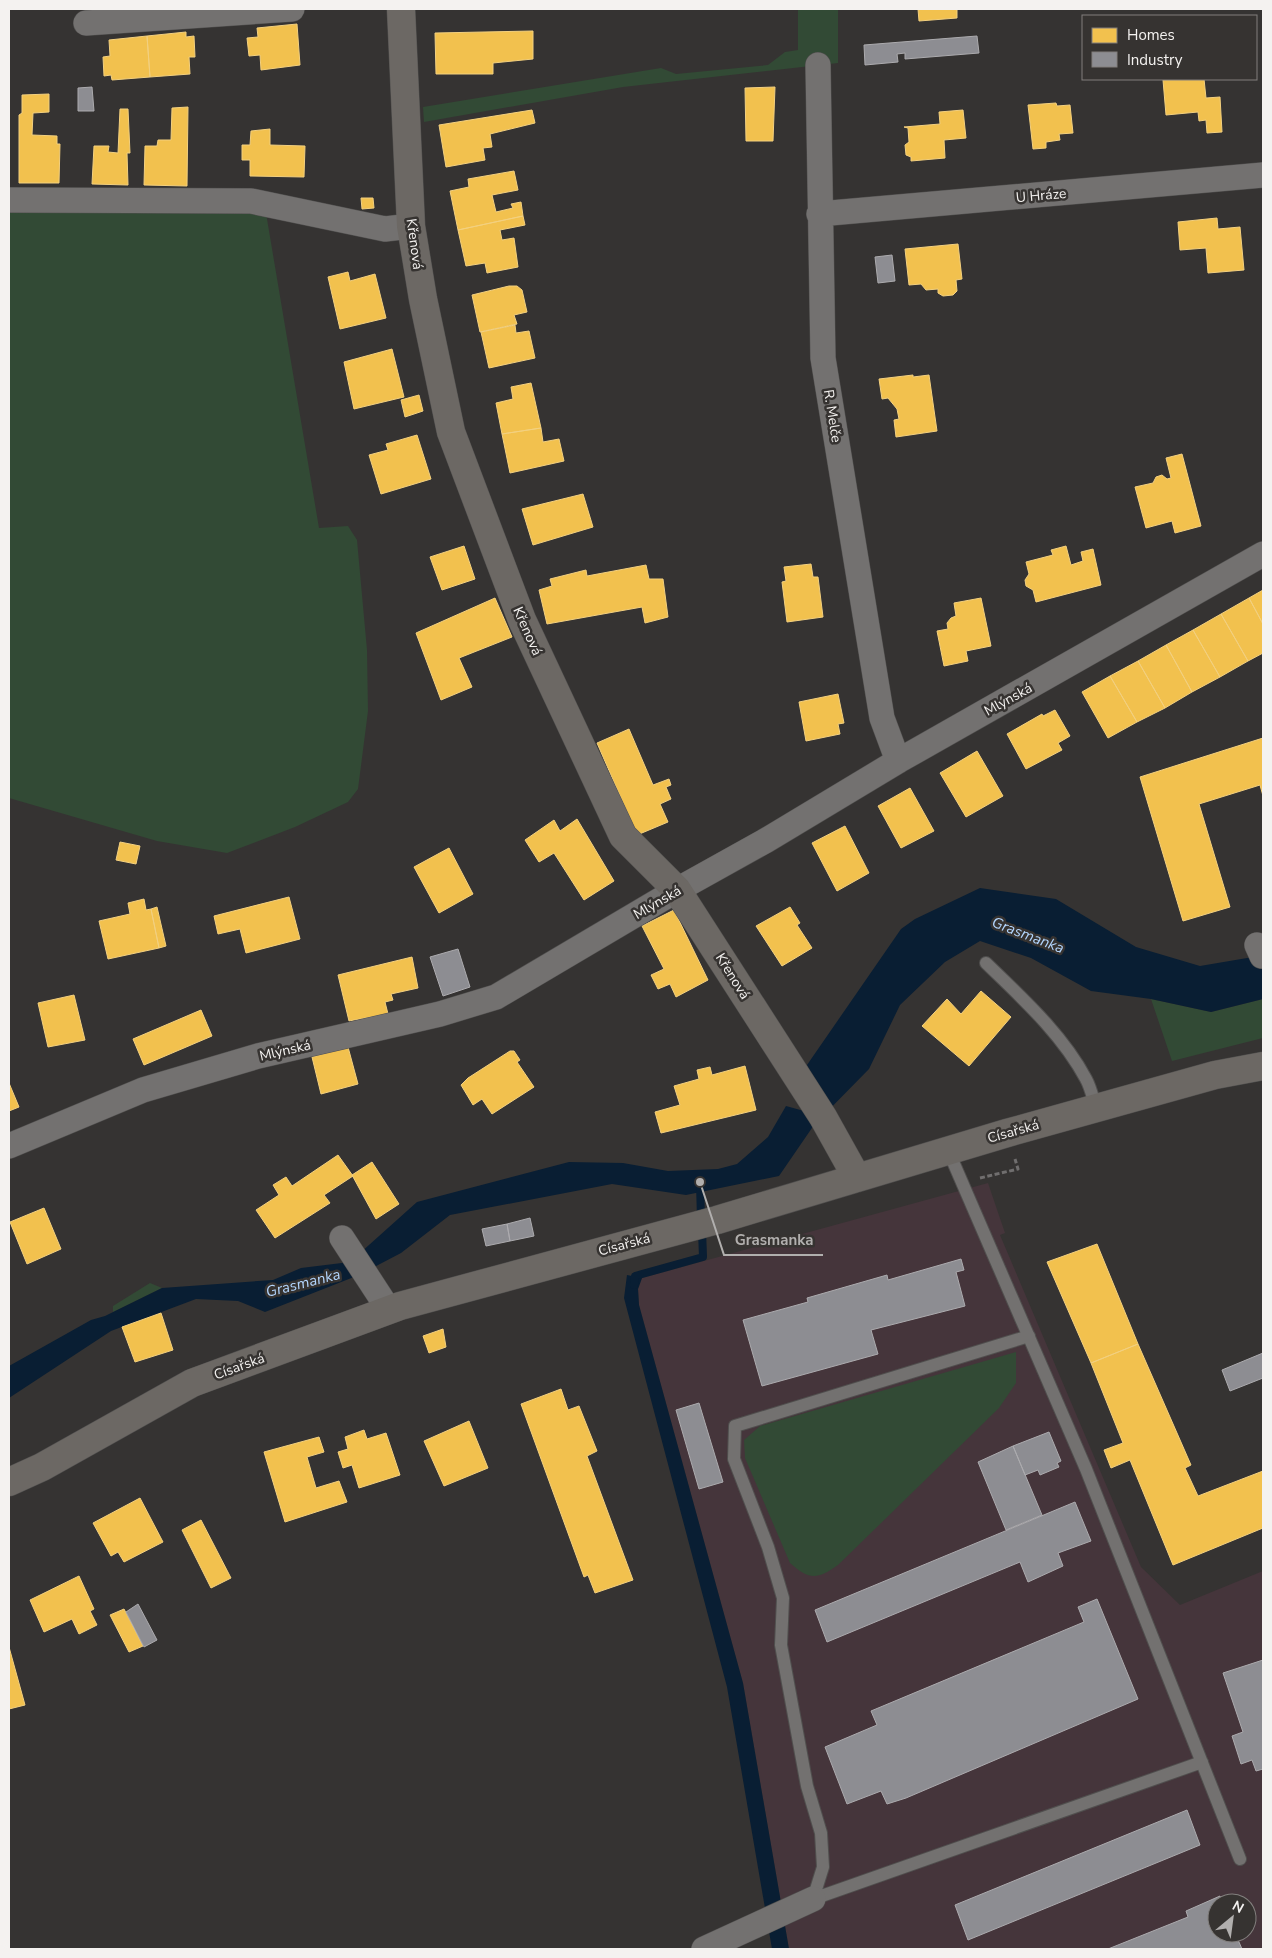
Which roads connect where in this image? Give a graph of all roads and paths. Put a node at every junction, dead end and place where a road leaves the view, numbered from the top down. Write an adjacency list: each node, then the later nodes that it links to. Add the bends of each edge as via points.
1 (292, 9): 3 (street)
2 (401, 9): 8 (street, Křenová)
3 (86, 23)
4 (818, 65): 7 (street, R. Melče)
5 (1263, 175): 7 (street, U Hráze)
6 (9, 200): 8 (street, via 251,201 385,229)
7 (819, 214): 10 (street, R. Melče, via 823,358 882,718)
8 (411, 226): 11 (street, Křenová, via 451,432 522,620 623,836)
9 (1263, 554): 10 (street, Mlýnská)
10 (898, 761): 11 (street, Mlýnská)
11 (677, 890): 15 (street, Mlýnská, via 496,997 440,1014 258,1056 143,1090); 17 (street, Křenová, via 817,1108)
12 (986, 963): 14 (lane, via 1042,1018 1086,1080)
13 (1263, 1066): 14 (street, Císařská, via 1215,1075)
14 (1096, 1108): 16 (street, Císařská)
15 (9, 1146)
16 (948, 1150): 17 (street, Císařská); 20 (lane)
17 (857, 1178): 19 (street, Císařská)
18 (342, 1238): 19 (street)
19 (389, 1310): 21 (street, Císařská, via 180,1388 42,1467)
20 (1028, 1336): 22 (lane, via 1086,1468); 24 (lane, via 735,1426 734,1458 783,1598 781,1645 807,1786 821,1833 823,1867)
21 (9, 1482)
22 (1202, 1762): 23 (lane); 24 (lane)
23 (1240, 1859)
24 (813, 1899): 25 (street)
25 (704, 1949)

